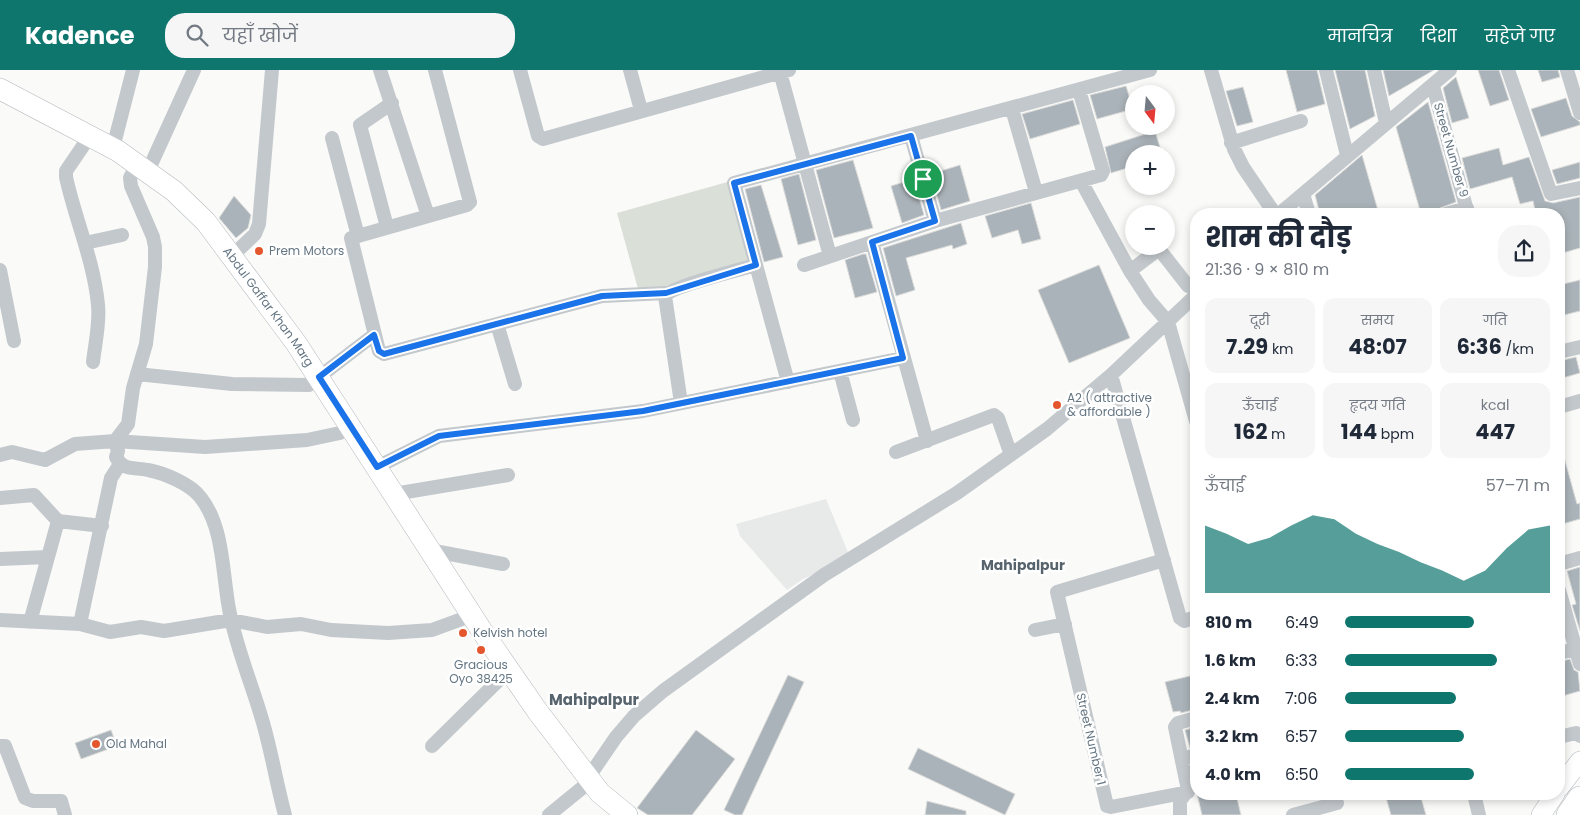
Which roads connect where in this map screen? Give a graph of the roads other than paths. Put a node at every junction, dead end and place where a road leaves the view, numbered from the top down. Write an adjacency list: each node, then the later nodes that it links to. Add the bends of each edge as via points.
1 (133, 70): 31 (street)
2 (194, 70): 34 (street)
3 (272, 70): 50 (street, via 259,224 255,234)
4 (380, 70): 21 (street)
5 (435, 70): 43 (street, via 470,202)
6 (520, 70): 23 (street, via 540,139)
7 (630, 70): 23 (street)
8 (1150, 70): 19 (street)
9 (1211, 70): 29 (street)
10 (1326, 70): 32 (street)
11 (1374, 70): 26 (street)
12 (1450, 70): 17 (street)
13 (1508, 70): 36 (street, via 1551,194)
14 (1567, 70): 24 (street)
15 (784, 71): 16 (street); 33 (street)
16 (747, 75): 23 (street)
17 (1433, 86): 26 (street); 42 (street, Street Number 9)
18 (0, 88): 31 (main road, Abdul Gaffar Khan Marg)
19 (1079, 90): 22 (street); 35 (street, via 1103,171 1101,175)
20 (0, 103): 30 (main road, Abdul Gaffar Khan Marg)
21 (392, 103): 43 (street); 45 (street, via 360,125)
22 (1012, 109): 27 (street); 37 (street)
23 (642, 110)
24 (1580, 113)
25 (1301, 121): 29 (street)
26 (1386, 123): 32 (street)
27 (911, 136): 33 (street); 44 (street)
28 (332, 138): 47 (street)
29 (1231, 143): 39 (street, via 1242,168)
30 (83, 146): 34 (main road, Abdul Gaffar Khan Marg); 49 (street, via 66,171 66,177)
31 (113, 148): 34 (main road, Abdul Gaffar Khan Marg)
32 (1347, 155): 38 (street)
33 (804, 165): 51 (street); 52 (street, via 734,183)
34 (140, 171): 50 (main road, Abdul Gaffar Khan Marg, via 191,205); 68 (street, via 130,178 132,192 155,247 148,334); 70 (main road, Abdul Gaffar Khan Marg, via 197,226)
35 (1081, 181): 37 (street); 55 (street)
36 (1580, 188)
37 (1036, 192): 44 (street)
38 (1303, 194): 40 (street); 41 (street)
39 (1271, 208)
40 (1286, 208)
41 (1307, 208)
42 (1467, 208)
43 (428, 216): 45 (street)
44 (935, 221): 48 (street)
45 (387, 227): 47 (street)
46 (122, 235): 49 (street)
47 (358, 236): 61 (street, via 351,241)
48 (872, 242): 51 (street); 65 (street)
49 (85, 243): 66 (street, via 98,304)
50 (233, 255): 70 (main road, Abdul Gaffar Khan Marg)
51 (830, 256): 53 (street)
52 (756, 265): 57 (street); 71 (street)
53 (804, 265)
54 (0, 270): 62 (street)
55 (1130, 271): 56 (street, via 1159,249); 59 (street)
56 (1190, 288)
57 (666, 293): 60 (street, via 602,296); 75 (street)
58 (1190, 294): 59 (street)
59 (1168, 322): 69 (street); 73 (street)
60 (497, 324): 61 (street, via 384,354 379,351); 72 (street)
61 (374, 335): 70 (street)
62 (14, 341)
63 (1580, 347): 64 (street)
64 (1565, 351)
65 (903, 358): 67 (street); 79 (street)
66 (92, 362)
67 (840, 371): 71 (street); 77 (street)
68 (137, 374): 70 (street, via 224,383); 80 (street, via 128,424)
69 (1111, 375): 82 (street, via 1047,429); 95 (street)
70 (314, 381): 78 (main road, Abdul Gaffar Khan Marg); 85 (main road, Abdul Gaffar Khan Marg)
71 (788, 382): 75 (street)
72 (515, 384)
73 (1190, 397)
74 (1580, 401): 76 (street)
75 (681, 404): 85 (street, via 439,436)
76 (1565, 405)
77 (853, 420)
78 (340, 433): 80 (street, via 307,440 205,447); 99 (main road, Abdul Gaffar Khan Marg)
79 (927, 441): 81 (street); 82 (street, via 996,416)
80 (115, 442): 83 (street, via 75,444 45,460 12,452); 84 (street)
81 (896, 452)
82 (1011, 454): 119 (street, via 949,498 824,575 662,691 616,737)
83 (0, 455)
84 (120, 464): 90 (street, via 111,478); 102 (street, via 149,470 201,496 214,524)
85 (377, 467): 87 (main road, Abdul Gaffar Khan Marg)
86 (508, 475): 87 (street)
87 (394, 494): 91 (main road, Abdul Gaffar Khan Marg)
88 (0, 498): 89 (street, via 34,495)
89 (58, 521): 90 (street); 92 (street)
90 (102, 526): 104 (street)
91 (429, 550): 97 (street); 119 (main road, Abdul Gaffar Khan Marg)
92 (48, 557): 94 (street); 103 (street)
93 (1580, 558): 96 (street)
94 (0, 559)
95 (1164, 560): 100 (street, via 1181,619); 105 (street, Street Number 1, via 1057,592)
96 (1565, 562)
97 (503, 564)
98 (1565, 610): 107 (street)
99 (462, 619): 102 (street, via 432,630 388,634 331,630 301,624 267,627); 110 (main road, Abdul Gaffar Khan Marg)
100 (1190, 619)
101 (0, 620): 103 (street)
102 (232, 620): 104 (street, via 164,630 141,627 110,632); 126 (street, via 262,717)
103 (30, 622): 104 (street)
104 (80, 624)
105 (1065, 624): 106 (street); 120 (street, Street Number 1, via 1107,806)
106 (1035, 630)
107 (1576, 648): 108 (street); 109 (street)
108 (1565, 651)
109 (1580, 664)
110 (504, 676): 115 (street); 119 (main road, Abdul Gaffar Khan Marg)
111 (1190, 720): 116 (street, via 1176,725)
112 (1565, 736): 113 (street, via 1576,733)
113 (1580, 736)
114 (0, 746): 125 (street, via 5,746 25,798 61,801)
115 (432, 746)
116 (1190, 757): 120 (street)
117 (1580, 761): 118 (main road)
118 (1565, 780)
119 (585, 783): 127 (street); 128 (main road, Abdul Gaffar Khan Marg); 129 (main road, Abdul Gaffar Khan Marg)
120 (1188, 792): 130 (street, via 1180,801)
121 (1580, 799): 134 (highway)
122 (1475, 800): 132 (street)
123 (1551, 800): 133 (main road)
124 (1337, 803): 131 (street)
125 (65, 815)
126 (285, 815)
127 (549, 815)
128 (608, 815)
129 (627, 815)
130 (1180, 815)
131 (1293, 815)
132 (1479, 815)
133 (1541, 815)
134 (1569, 815)

